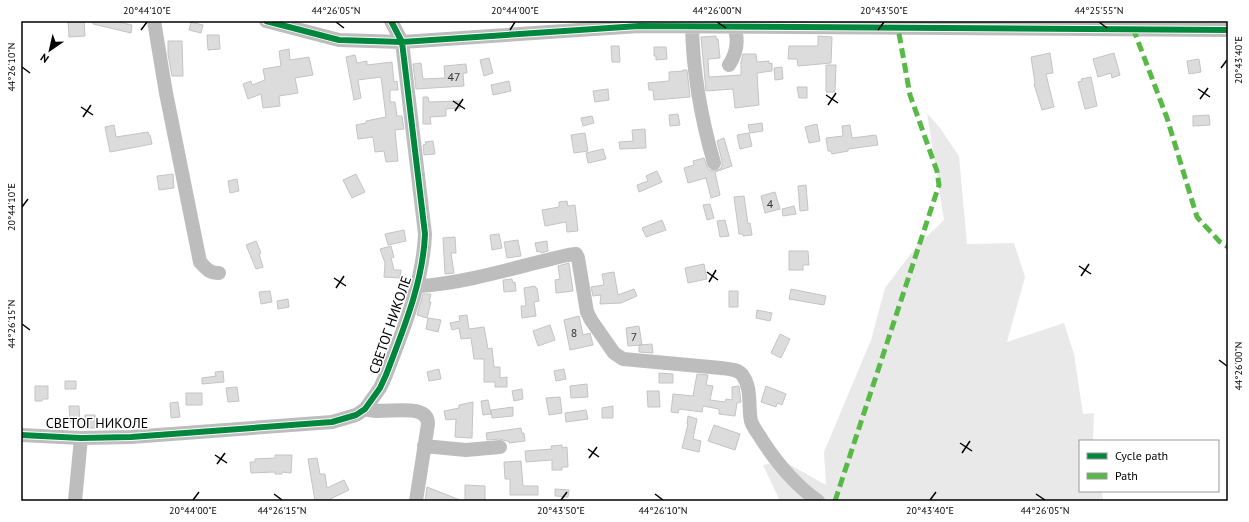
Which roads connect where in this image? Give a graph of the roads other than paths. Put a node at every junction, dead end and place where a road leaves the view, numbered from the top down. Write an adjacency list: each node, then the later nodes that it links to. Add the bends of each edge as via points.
1 (154, 21): 13 (street, via 200,262 207,270)
2 (266, 21): 10 (street, via 338,40)
3 (391, 21): 10 (street)
4 (639, 23): 8 (street); 10 (street)
5 (734, 23): 6 (street); 8 (street); 11 (street, via 736,50)
6 (837, 24): 7 (street)
7 (1127, 25): 9 (street)
8 (692, 26): 12 (street, via 699,100)
9 (1228, 30)
10 (402, 42): 14 (street, СВЕТОГ НИКОЛЕ, via 425,234)
11 (729, 65)
12 (714, 162)
13 (219, 273)
14 (418, 285): 15 (street, СВЕТОГ НИКОЛЕ, via 386,375); 22 (street, via 453,282 576,254 587,312 616,355 622,359 737,371 748,384 752,424 777,463)
15 (365, 409): 17 (street, СВЕТОГ НИКОЛЕ, via 356,415 332,422 131,437); 18 (street, via 375,412 412,410 423,413 428,420)
16 (21, 435): 17 (street, СВЕТОГ НИКОЛЕ)
17 (81, 438): 20 (street)
18 (424, 446): 19 (street, via 466,450); 21 (street)
19 (500, 447)
20 (75, 501)
21 (416, 501)
22 (818, 501)

